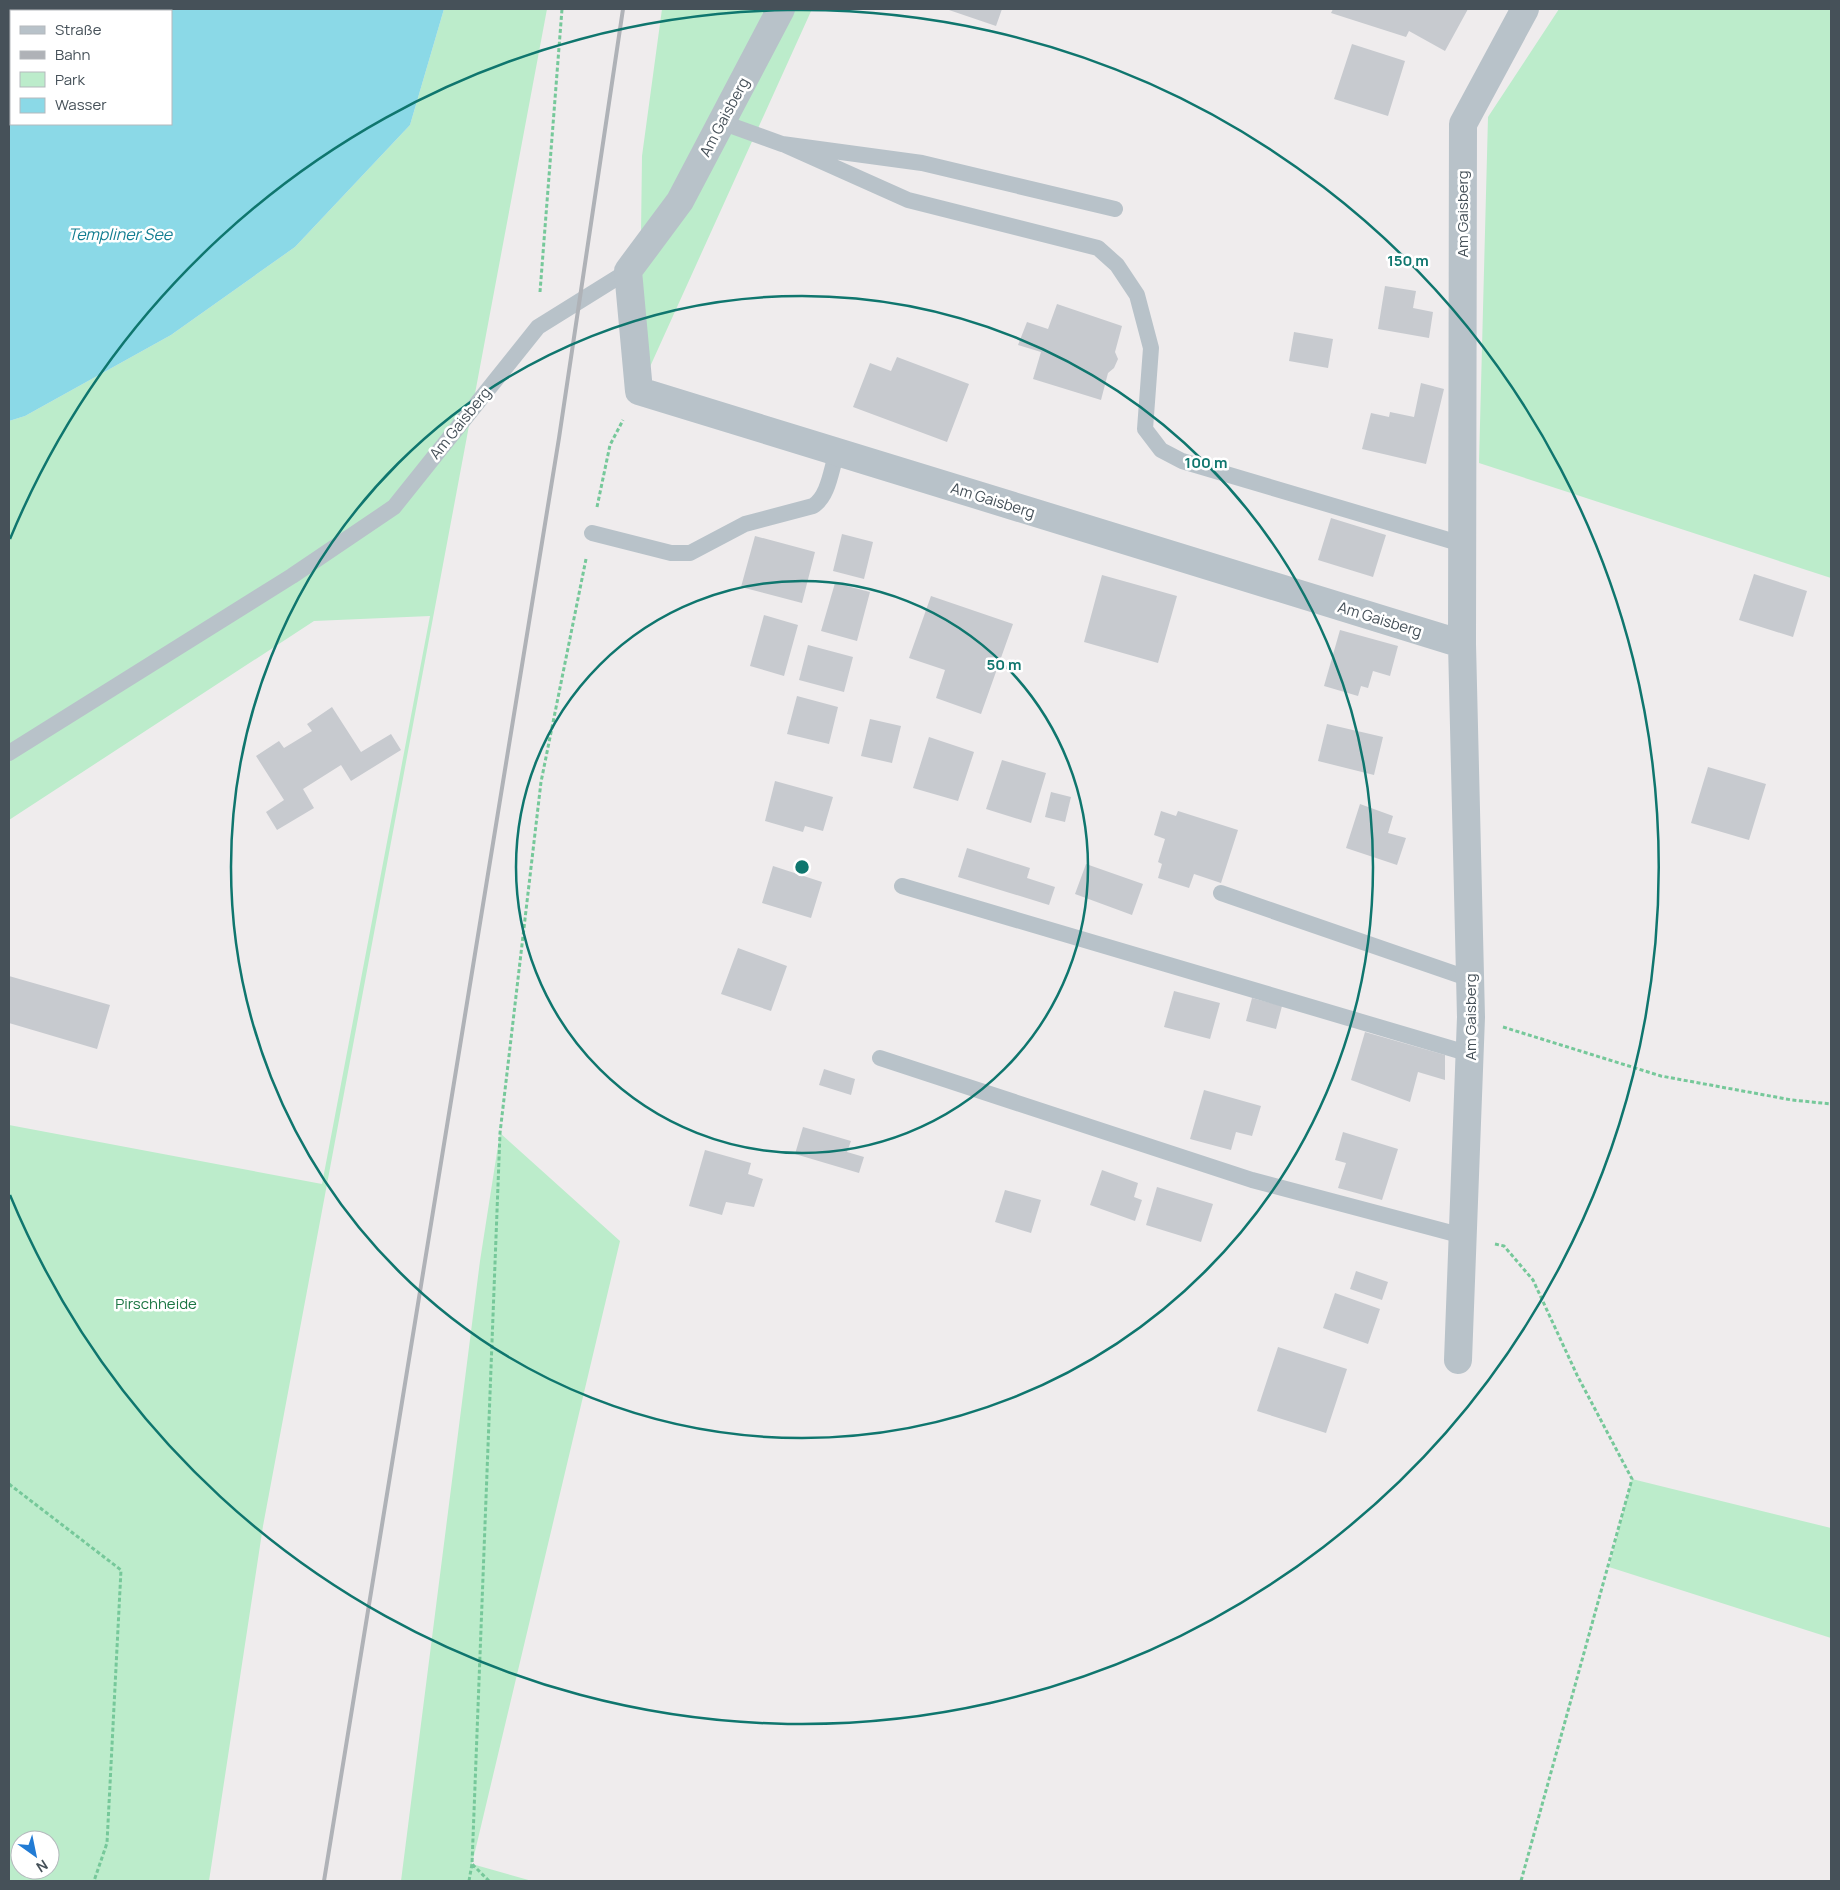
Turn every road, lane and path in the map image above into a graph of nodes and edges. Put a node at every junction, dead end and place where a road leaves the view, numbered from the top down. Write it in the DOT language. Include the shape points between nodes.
graph roads {
  1 [pos="562,9"];
  2 [pos="781,9"];
  3 [pos="1526,9"];
  4 [pos="721,122"];
  5 [pos="785,144"];
  6 [pos="1115,210"];
  7 [pos="628,271"];
  8 [pos="538,327"];
  9 [pos="638,391"];
  10 [pos="837,452"];
  11 [pos="592,533"];
  12 [pos="1462,544"];
  13 [pos="1462,644"];
  14 [pos="9,753"];
  15 [pos="902,886"];
  16 [pos="1221,892"];
  17 [pos="1470,979"];
  18 [pos="1471,1017"];
  19 [pos="1470,1054"];
  20 [pos="880,1058"];
  21 [pos="1831,1104"];
  22 [pos="1463,1236"];
  23 [pos="1458,1360"];
  24 [pos="9,1484"];
  25 [pos="472,1864"];
  26 [pos="94,1881"];
  27 [pos="470,1881"];
  28 [pos="489,1881"];
  29 [pos="1521,1881"];
  1 -- 8 [label="path"];
  2 -- 4 [label="street, Am Gaisberg"];
  3 -- 12 [label="street, Am Gaisberg" via="1463,124"];
  4 -- 5 [label="lane"];
  4 -- 7 [label="street, Am Gaisberg" via="680,201"];
  5 -- 6 [label="lane" via="922,163"];
  5 -- 12 [label="lane" via="908,200 1098,248 1117,265 1137,295 1151,348 1145,429 1161,450 1182,461"];
  7 -- 8 [label="lane, Am Gaisberg"];
  7 -- 9 [label="street"];
  8 -- 14 [label="lane, Am Gaisberg" via="394,507 292,576"];
  9 -- 10 [label="street, Am Gaisberg"];
  9 -- 11 [label="path" via="610,445"];
  10 -- 11 [label="lane" via="820,502 745,524 690,553 671,552"];
  10 -- 13 [label="street, Am Gaisberg"];
  11 -- 25 [label="path" via="541,782 500,1133"];
  12 -- 13 [label="street, Am Gaisberg"];
  13 -- 17 [label="street, Am Gaisberg"];
  15 -- 19 [label="lane"];
  16 -- 17 [label="lane"];
  17 -- 18 [label="street, Am Gaisberg"];
  18 -- 19 [label="street, Am Gaisberg"];
  18 -- 21 [label="path" via="1661,1076"];
  19 -- 22 [label="street, Am Gaisberg"];
  20 -- 22 [label="lane" via="1252,1180"];
  22 -- 23 [label="street, Am Gaisberg"];
  22 -- 29 [label="path" via="1504,1246 1533,1280 1577,1376 1632,1479"];
  24 -- 26 [label="path" via="121,1570 107,1843"];
  25 -- 27 [label="path"];
  25 -- 28 [label="path"];
}
